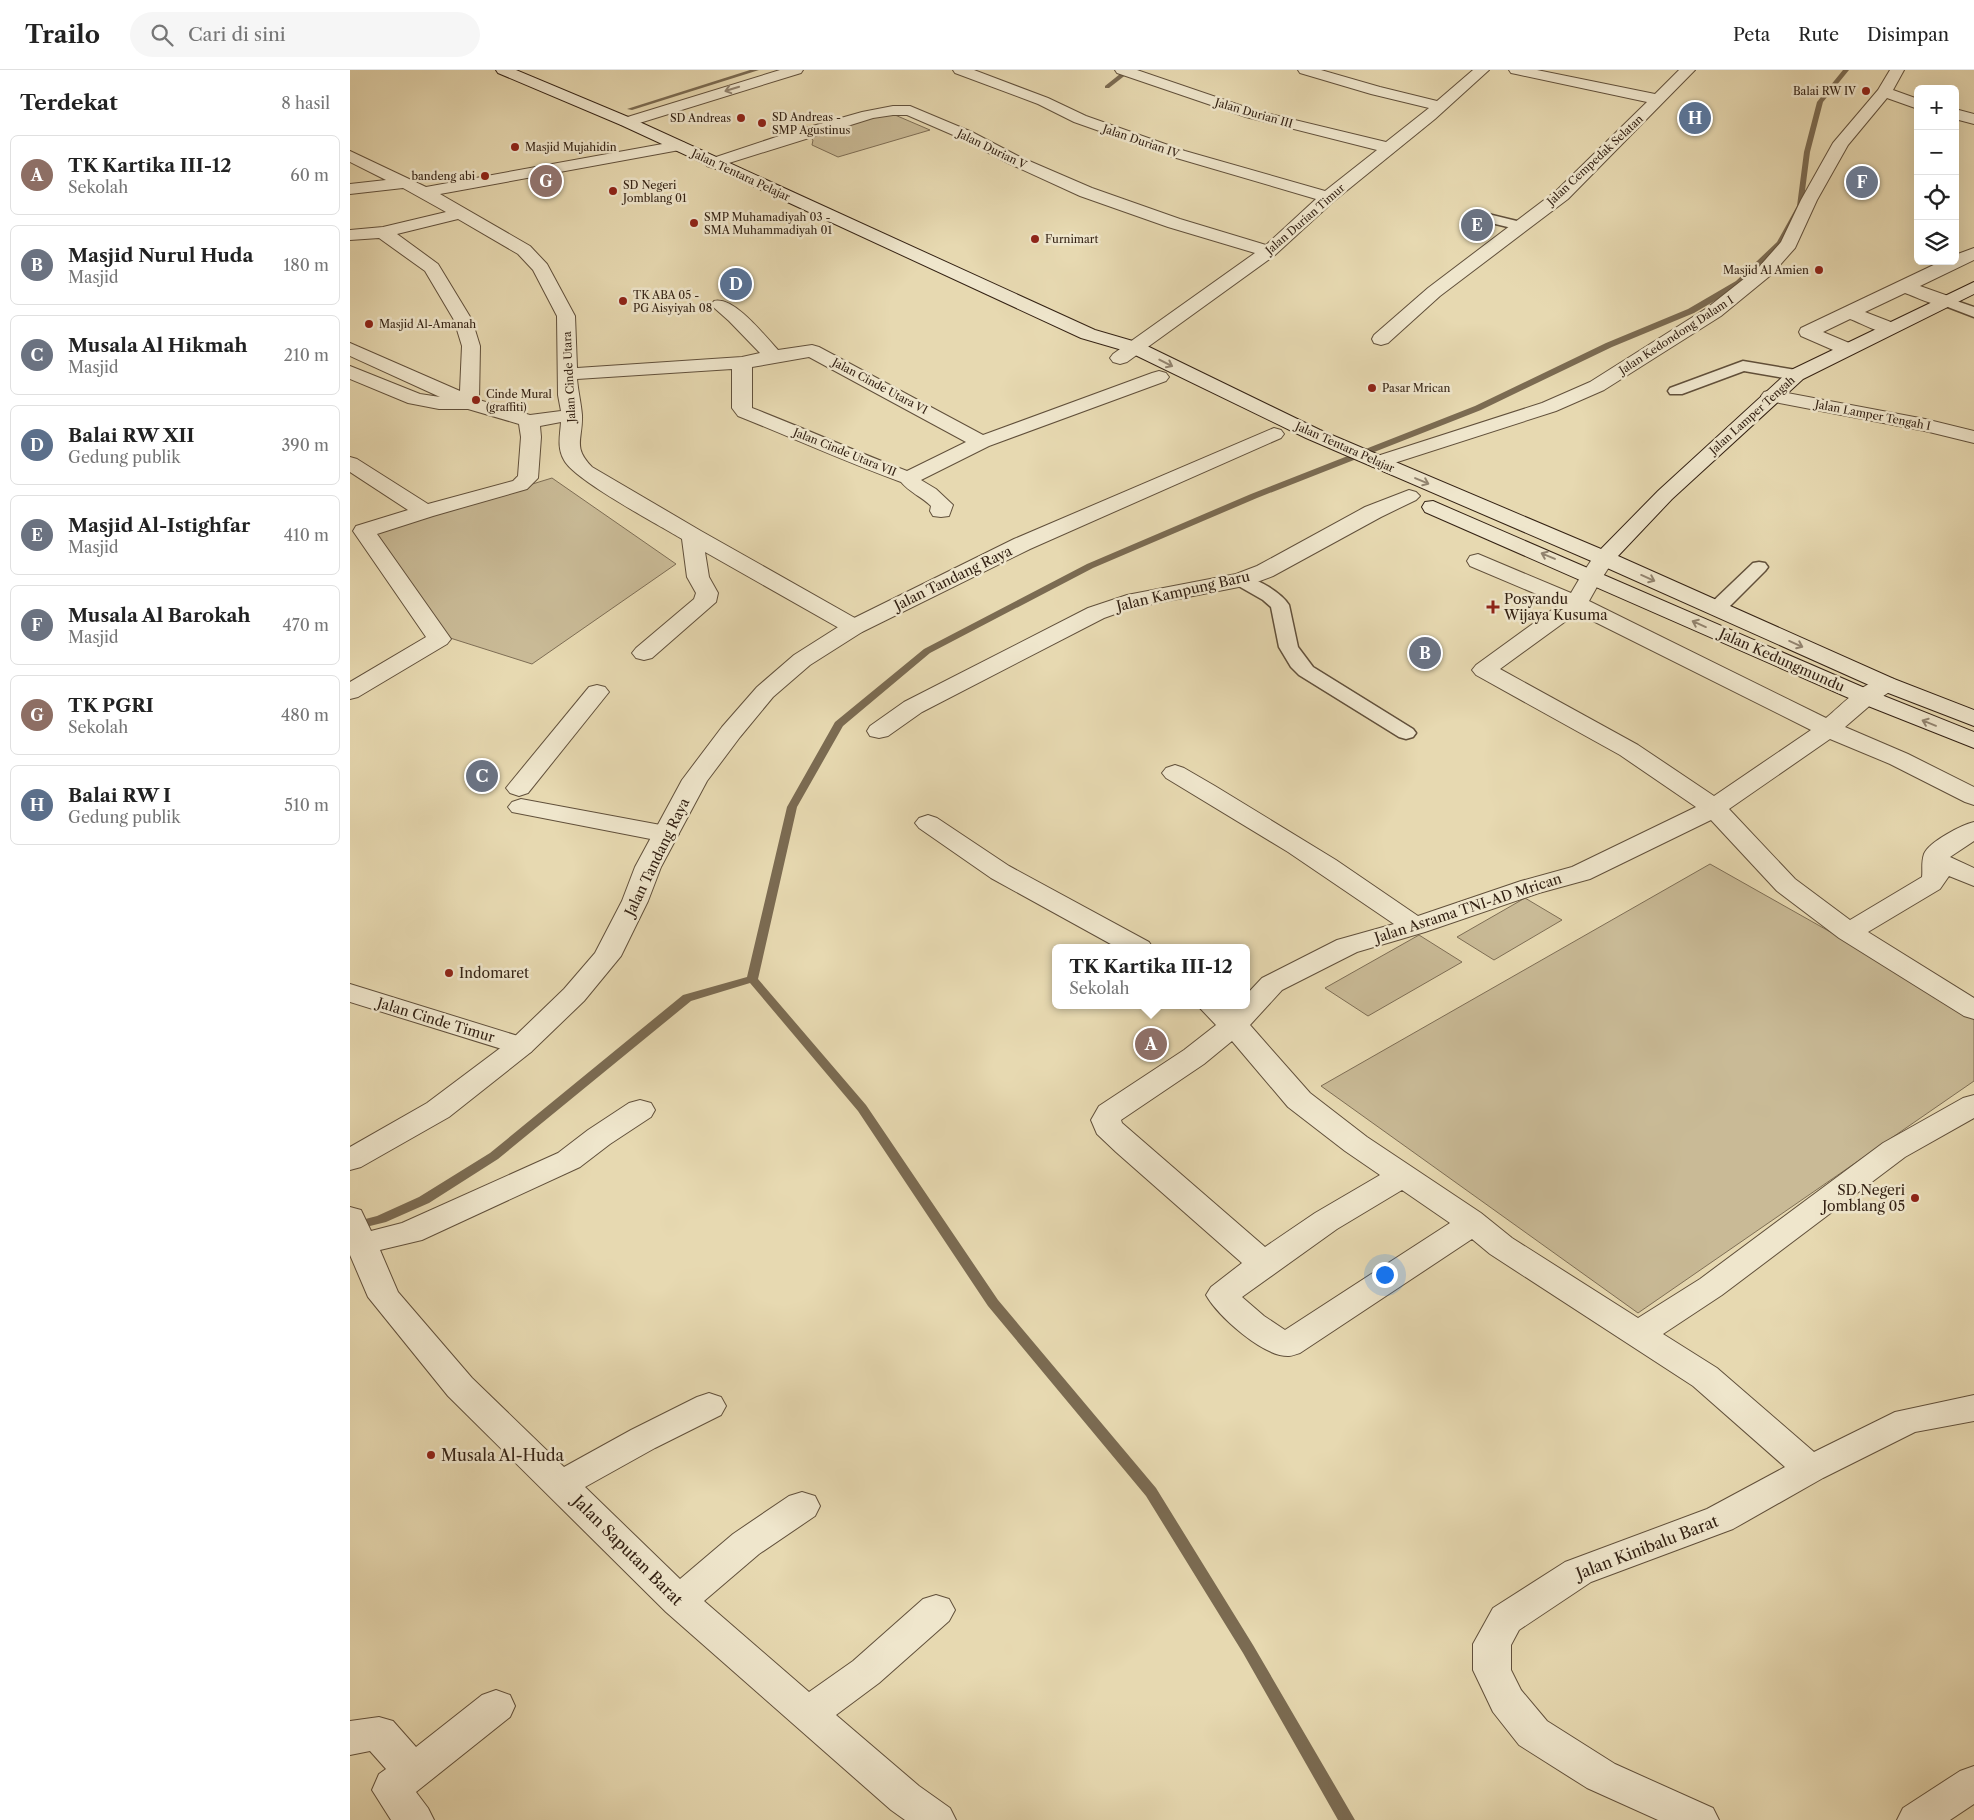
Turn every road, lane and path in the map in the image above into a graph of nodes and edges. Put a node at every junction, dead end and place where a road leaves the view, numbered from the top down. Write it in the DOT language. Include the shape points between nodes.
graph roads {
  1 [pos="503,70"];
  2 [pos="746,70"];
  3 [pos="796,70"];
  4 [pos="960,70"];
  5 [pos="1305,70"];
  6 [pos="1482,70"];
  7 [pos="1516,70"];
  8 [pos="1688,70"];
  9 [pos="1897,70"];
  10 [pos="1127,72"];
  11 [pos="1884,92"];
  12 [pos="1659,100"];
  13 [pos="1914,103"];
  14 [pos="1439,106"];
  15 [pos="608,113"];
  16 [pos="1959,115"];
  17 [pos="1974,119"];
  18 [pos="627,122"];
  19 [pos="679,146"];
  20 [pos="1390,148"];
  21 [pos="350,156"];
  22 [pos="713,163"];
  23 [pos="405,183"];
  24 [pos="350,188"];
  25 [pos="424,192"];
  26 [pos="1328,197"];
  27 [pos="462,213"];
  28 [pos="1488,218"];
  29 [pos="1520,226"];
  30 [pos="384,232"];
  31 [pos="350,235"];
  32 [pos="1269,251"];
  33 [pos="1973,255"];
  34 [pos="1904,286"];
  35 [pos="1974,287"];
  36 [pos="1945,301"];
  37 [pos="720,305"];
  38 [pos="1850,312"];
  39 [pos="1974,312"];
  40 [pos="1889,328"];
  41 [pos="1381,339"];
  42 [pos="350,349"];
  43 [pos="1847,349"];
  44 [pos="1128,353"];
  45 [pos="772,356"];
  46 [pos="742,364"];
  47 [pos="350,372"];
  48 [pos="567,374"];
  49 [pos="1796,375"];
  50 [pos="1159,377"];
  51 [pos="1676,391"];
  52 [pos="1771,396"];
  53 [pos="469,403"];
  54 [pos="572,415"];
  55 [pos="529,421"];
  56 [pos="1274,434"];
  57 [pos="1974,437"];
  58 [pos="1306,440"];
  59 [pos="982,442"];
  60 [pos="350,463"];
  61 [pos="1366,463"];
  62 [pos="908,478"];
  63 [pos="1410,496"];
  64 [pos="425,511"];
  65 [pos="941,511"];
  66 [pos="357,529"];
  67 [pos="693,536"];
  68 [pos="1478,561"];
  69 [pos="1598,567"];
  70 [pos="1759,567"];
  71 [pos="1241,580"];
  72 [pos="1576,603"];
  73 [pos="1716,608"];
  74 [pos="854,627"];
  75 [pos="644,653"];
  76 [pos="1886,684"];
  77 [pos="350,692"];
  78 [pos="597,692"];
  79 [pos="1866,697"];
  80 [pos="1974,720"];
  81 [pos="1828,729"];
  82 [pos="880,731"];
  83 [pos="1406,732"];
  84 [pos="1974,742"];
  85 [pos="1175,773"];
  86 [pos="1974,798"];
  87 [pos="1714,808"];
  88 [pos="928,823"];
  89 [pos="1974,830"];
  90 [pos="666,834"];
  91 [pos="1936,860"];
  92 [pos="1974,878"];
  93 [pos="1415,926"];
  94 [pos="1849,932"];
  95 [pos="1132,944"];
  96 [pos="350,993"];
  97 [pos="1250,1008"];
  98 [pos="1974,1008"];
  99 [pos="1216,1009"];
  100 [pos="1249,1009"];
  101 [pos="1234,1025"];
  102 [pos="521,1046"];
  103 [pos="1974,1105"];
  104 [pos="640,1110"];
  105 [pos="350,1160"];
  106 [pos="1403,1175"];
  107 [pos="1470,1222"];
  108 [pos="356,1231"];
  109 [pos="1263,1264"];
  110 [pos="1638,1334"];
  111 [pos="709,1406"];
  112 [pos="1974,1408"];
  113 [pos="1811,1469"];
  114 [pos="562,1484"];
  115 [pos="802,1506"];
  116 [pos="679,1601"];
  117 [pos="936,1610"];
  118 [pos="496,1706"];
  119 [pos="809,1713"];
  120 [pos="350,1738"];
  121 [pos="416,1770"];
  122 [pos="1974,1783"];
  123 [pos="414,1820"];
  124 [pos="936,1820"];
  125 [pos="1699,1820"];
  126 [pos="1917,1820"];
  1 -- 15 [label="street, Jalan Tentara Pelajar"];
  2 -- 15 [label="street"];
  3 -- 18 [label="street, one-way"];
  4 -- 26 [label="street, Jalan Durian IV" via="1043,101 1080,119 1179,154"];
  5 -- 14 [label="street"];
  6 -- 14 [label="street, Jalan Durian Timur"];
  7 -- 12 [label="street"];
  8 -- 12 [label="street, Jalan Cempedak Selatan"];
  9 -- 11 [label="street, Jalan Kedondong Dalam I"];
  10 -- 20 [label="street, Jalan Durian III" via="1252,114"];
  11 -- 13 [label="street"];
  11 -- 61 [label="street, Jalan Kedondong Dalam I" via="1841,143 1789,244 1760,276 1714,312 1597,386 1549,407"];
  12 -- 29 [label="street, Jalan Cempedak Selatan" via="1562,195"];
  14 -- 20 [label="street, Jalan Durian Timur"];
  15 -- 18 [label="street, Jalan Tentara Pelajar"];
  16 -- 17 [label="street"];
  18 -- 19 [label="street, Jalan Tentara Pelajar"];
  19 -- 22 [label="street, Jalan Tentara Pelajar"];
  19 -- 25 [label="street"];
  20 -- 26 [label="street, Jalan Durian Timur"];
  21 -- 23 [label="street, Jalan Cinde Utara"];
  22 -- 32 [label="street, Jalan Durian V" via="805,132 886,110 902,110 966,135 1086,192 1174,223"];
  22 -- 44 [label="street, Jalan Tentara Pelajar"];
  23 -- 24 [label="street"];
  23 -- 25 [label="street, Jalan Cinde Utara"];
  25 -- 27 [label="street, Jalan Cinde Utara"];
  26 -- 32 [label="street, Jalan Durian Timur"];
  27 -- 30 [label="street"];
  27 -- 48 [label="street, Jalan Cinde Utara" via="524,250 541,268 566,316"];
  28 -- 29 [label="lane"];
  29 -- 41 [label="street, Jalan Cempedak Selatan" via="1434,292"];
  30 -- 31 [label="street"];
  30 -- 53 [label="street" via="432,268 463,320 471,346"];
  32 -- 44 [label="street, Jalan Durian Timur"];
  33 -- 34 [label="street"];
  34 -- 36 [label="street"];
  34 -- 38 [label="street"];
  35 -- 36 [label="street, Jalan Lamper Tengah"];
  36 -- 39 [label="lane"];
  36 -- 40 [label="street, Jalan Lamper Tengah"];
  37 -- 45 [label="street"];
  38 -- 40 [label="street"];
  38 -- 43 [label="street" via="1808,332"];
  40 -- 43 [label="street, Jalan Lamper Tengah"];
  42 -- 53 [label="street"];
  43 -- 49 [label="street, Jalan Lamper Tengah"];
  44 -- 50 [label="street, Jalan Tentara Pelajar"];
  44 -- 58 [label="street, Jalan Tentara Pelajar, one-way"];
  45 -- 46 [label="street, Jalan Cinde Utara VI"];
  45 -- 59 [label="street, Jalan Cinde Utara VI" via="816,352"];
  46 -- 48 [label="street, Jalan Cinde Utara VI"];
  46 -- 62 [label="street, Jalan Cinde Utara VII" via="742,408 745,412"];
  47 -- 53 [label="street" via="415,399"];
  48 -- 54 [label="street, Jalan Cinde Utara"];
  49 -- 51 [label="lane" via="1743,366"];
  49 -- 52 [label="street, Jalan Lamper Tengah"];
  50 -- 56 [label="street, Jalan Tentara Pelajar"];
  50 -- 59 [label="street, Jalan Cinde Utara VII"];
  52 -- 57 [label="street, Jalan Lamper Tengah I"];
  52 -- 69 [label="street, Jalan Lamper Tengah" via="1665,495"];
  53 -- 55 [label="street"];
  54 -- 55 [label="street"];
  54 -- 67 [label="street, Jalan Cinde Utara" via="569,447 574,460 585,471"];
  55 -- 64 [label="street" via="531,437 528,478 525,481"];
  56 -- 58 [label="street, Jalan Tentara Pelajar"];
  56 -- 74 [label="street, Jalan Tandang Raya" via="1022,544"];
  58 -- 61 [label="street, Jalan Tentara Pelajar"];
  59 -- 62 [label="street, Jalan Cinde Utara VII"];
  60 -- 64 [label="street"];
  61 -- 63 [label="street, Jalan Tentara Pelajar"];
  61 -- 69 [label="street, Jalan Tentara Pelajar, one-way"];
  62 -- 65 [label="street" via="942,505"];
  69 -- 63 [label="street, Jalan Tentara Pelajar, one-way"];
  63 -- 71 [label="street, Jalan Kampung Baru" via="1265,571"];
  64 -- 66 [label="street"];
  66 -- 77 [label="street" via="439,639"];
  67 -- 74 [label="street, Jalan Cinde Utara"];
  67 -- 75 [label="street" via="697,569 707,592 705,602"];
  68 -- 72 [label="street"];
  69 -- 72 [label="street, Jalan Lamper Tengah"];
  69 -- 73 [label="street, Jalan Kedungmundu, one-way"];
  79 -- 69 [label="street, Jalan Kedungmundu, one-way"];
  70 -- 73 [label="lane"];
  71 -- 82 [label="street, Jalan Kampung Baru" via="1127,602 1096,614 913,707"];
  71 -- 83 [label="lane" via="1280,605 1288,649 1300,665"];
  72 -- 81 [label="street"];
  72 -- 87 [label="street" via="1484,670 1629,750"];
  73 -- 76 [label="street, Jalan Kedungmundu, one-way"];
  74 -- 90 [label="street, Jalan Tandang Raya" via="802,660 765,692 695,780"];
  76 -- 79 [label="street, Jalan Asrama TNI-AD Mrican"];
  76 -- 80 [label="street, Jalan Kedungmundu"];
  78 -- 90 [label="street" via="520,797"];
  79 -- 81 [label="street, Jalan Asrama TNI-AD Mrican"];
  84 -- 79 [label="street, Jalan Kedungmundu, one-way"];
  81 -- 86 [label="street" via="1899,759"];
  81 -- 87 [label="street, Jalan Asrama TNI-AD Mrican"];
  85 -- 93 [label="street" via="1352,880"];
  87 -- 93 [label="street, Jalan Asrama TNI-AD Mrican" via="1581,873"];
  87 -- 94 [label="street" via="1786,885"];
  88 -- 95 [label="street" via="1000,872"];
  89 -- 91 [label="street" via="1938,852"];
  90 -- 102 [label="street, Jalan Tandang Raya" via="607,956 547,1023"];
  91 -- 92 [label="street"];
  91 -- 94 [label="street" via="1936,876 1931,884 1898,900"];
  93 -- 97 [label="street, Jalan Asrama TNI-AD Mrican" via="1347,946 1272,984"];
  94 -- 98 [label="street"];
  96 -- 102 [label="street, Jalan Cinde Timur"];
  99 -- 101 [label="street"];
  100 -- 101 [label="street, Jalan Asrama TNI-AD Mrican"];
  101 -- 106 [label="street" via="1299,1100"];
  101 -- 109 [label="street, Jalan Asrama TNI-AD Mrican" via="1194,1057 1110,1113 1106,1120 1108,1127 1142,1160 1211,1216"];
  102 -- 105 [label="street, Jalan Tandang Raya" via="438,1110"];
  103 -- 110 [label="street" via="1894,1150 1711,1287"];
  104 -- 108 [label="street, Jalan Saputan Barat" via="569,1160 411,1232"];
  106 -- 107 [label="street"];
  106 -- 109 [label="street"];
  107 -- 109 [label="street" via="1460,1233 1288,1344 1246,1320 1222,1296"];
  107 -- 110 [label="street" via="1500,1246"];
  108 -- 114 [label="street, Jalan Saputan Barat" via="384,1298 460,1387"];
  110 -- 113 [label="street" via="1705,1377"];
  111 -- 114 [label="street"];
  112 -- 113 [label="street, Jalan Kinibalu Barat" via="1907,1421"];
  113 -- 125 [label="street, Jalan Kinibalu Barat" via="1720,1519 1578,1572 1506,1619 1492,1644 1492,1670 1507,1701 1533,1733 1601,1776"];
  114 -- 116 [label="street, Jalan Saputan Barat"];
  115 -- 116 [label="street" via="746,1544"];
  116 -- 119 [label="street, Jalan Saputan Barat"];
  117 -- 119 [label="street" via="866,1672"];
  118 -- 121 [label="street"];
  119 -- 124 [label="street, Jalan Saputan Barat" via="905,1798"];
  120 -- 121 [label="street" via="379,1733 404,1763"];
  121 -- 123 [label="street" via="392,1790"];
  122 -- 126 [label="street"];
}
